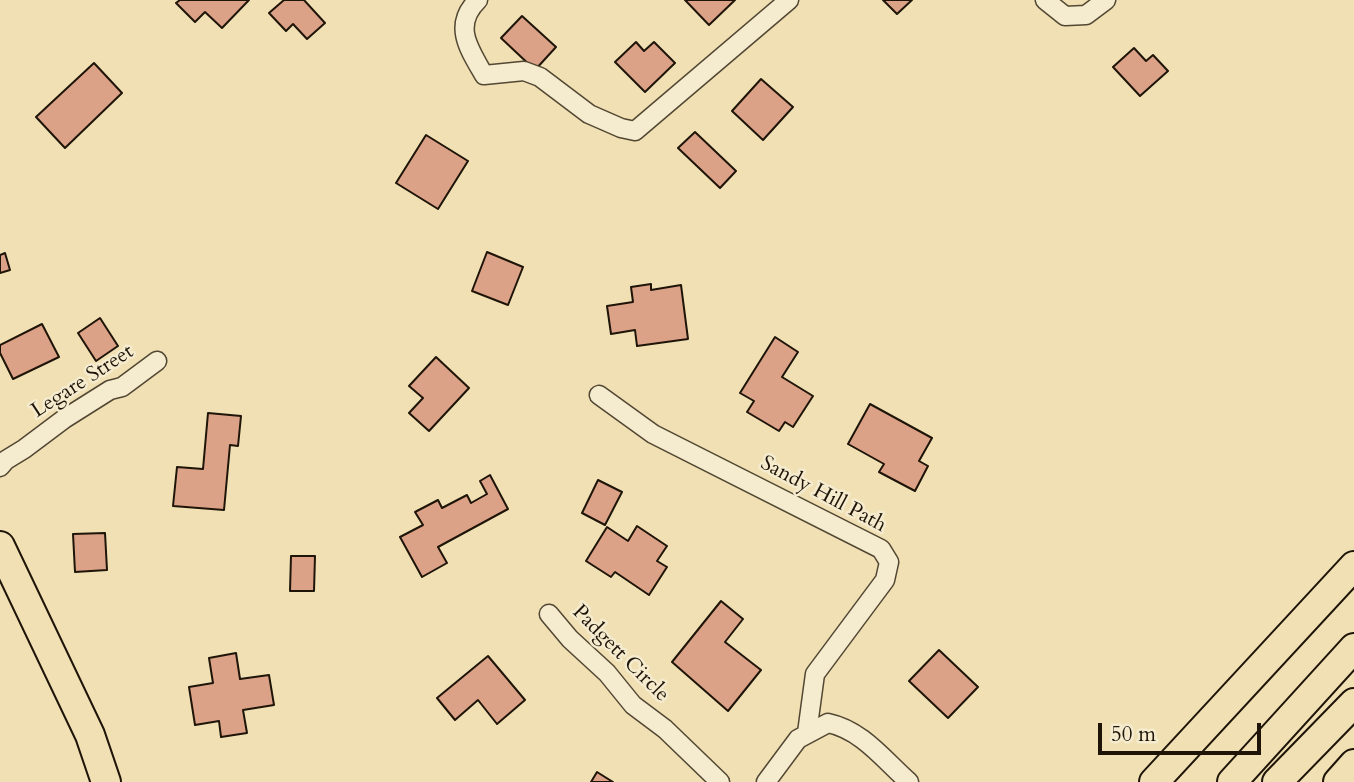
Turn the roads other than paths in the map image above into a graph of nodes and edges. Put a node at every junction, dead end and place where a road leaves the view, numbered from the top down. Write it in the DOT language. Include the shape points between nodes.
graph roads {
  1 [pos="478,0"];
  2 [pos="789,0"];
  3 [pos="1045,0"];
  4 [pos="1106,0"];
  5 [pos="157,361"];
  6 [pos="599,395"];
  7 [pos="0,467"];
  8 [pos="0,546"];
  9 [pos="1354,566"];
  10 [pos="549,614"];
  11 [pos="1354,648"];
  12 [pos="1354,703"];
  13 [pos="807,733"];
  14 [pos="90,735"];
  15 [pos="1354,764"];
  16 [pos="106,782"];
  17 [pos="122,782"];
  18 [pos="720,782"];
  19 [pos="766,782"];
  20 [pos="909,782"];
  21 [pos="1154,782"];
  22 [pos="1232,782"];
  23 [pos="1277,782"];
  24 [pos="1338,782"];
  1 -- 2 [label="street" via="463,26 484,75 524,71 540,77 589,114 635,131"];
  3 -- 4 [label="street" via="1065,16 1086,15"];
  5 -- 7 [label="street, Legare Street" via="122,387 64,419"];
  6 -- 13 [label="street, Sandy Hill Path" via="653,433 881,550 889,562 885,580 815,674"];
  8 -- 14 [label="main road"];
  9 -- 21 [label="main road"];
  10 -- 18 [label="street, Padgett Circle" via="633,705"];
  11 -- 22 [label="main road"];
  12 -- 23 [label="main road"];
  13 -- 19 [label="street"];
  13 -- 20 [label="street" via="828,723 842,726 867,742"];
  14 -- 16 [label="main road"];
  14 -- 17 [label="main road"];
  15 -- 24 [label="main road"];
}
